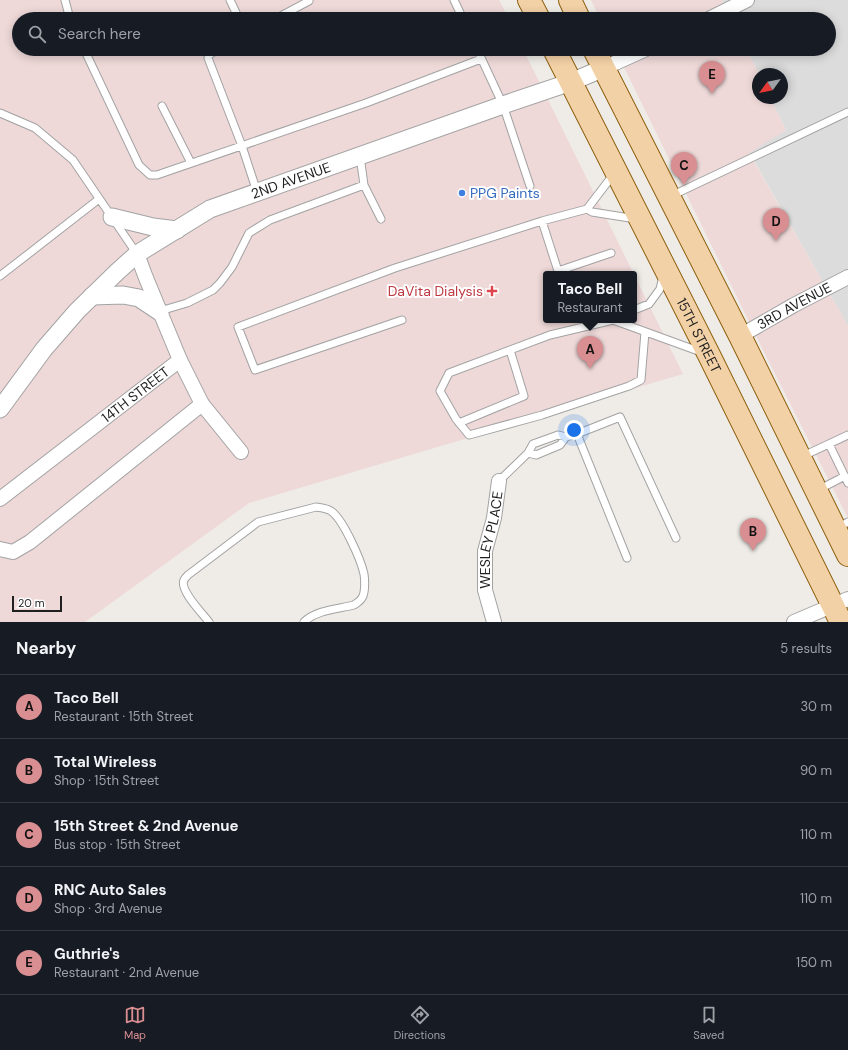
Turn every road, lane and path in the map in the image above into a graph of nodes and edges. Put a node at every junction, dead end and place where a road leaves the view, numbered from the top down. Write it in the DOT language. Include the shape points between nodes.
graph roads {
  1 [pos="65,0"];
  2 [pos="230,0"];
  3 [pos="454,0"];
  4 [pos="529,0"];
  5 [pos="570,0"];
  6 [pos="747,0"];
  7 [pos="309,1"];
  8 [pos="68,12"];
  9 [pos="236,12"];
  10 [pos="288,12"];
  11 [pos="459,12"];
  12 [pos="535,12"];
  13 [pos="576,12"];
  14 [pos="723,12"];
  15 [pos="87,56"];
  16 [pos="209,56"];
  17 [pos="480,56"];
  18 [pos="558,56"];
  19 [pos="609,56"];
  20 [pos="599,58"];
  21 [pos="481,59"];
  22 [pos="571,82"];
  23 [pos="503,104"];
  24 [pos="162,106"];
  25 [pos="848,112"];
  26 [pos="0,113"];
  27 [pos="242,146"];
  28 [pos="360,155"];
  29 [pos="191,163"];
  30 [pos="616,172"];
  31 [pos="364,185"];
  32 [pos="530,186"];
  33 [pos="257,192"];
  34 [pos="669,197"];
  35 [pos="99,199"];
  36 [pos="587,210"];
  37 [pos="112,217"];
  38 [pos="381,219"];
  39 [pos="640,220"];
  40 [pos="542,221"];
  41 [pos="177,230"];
  42 [pos="611,253"];
  43 [pos="137,254"];
  44 [pos="665,268"];
  45 [pos="0,276"];
  46 [pos="848,277"];
  47 [pos="92,296"];
  48 [pos="637,309"];
  49 [pos="160,312"];
  50 [pos="402,320"];
  51 [pos="600,323"];
  52 [pos="621,323"];
  53 [pos="646,332"];
  54 [pos="740,336"];
  55 [pos="510,350"];
  56 [pos="709,354"];
  57 [pos="180,360"];
  58 [pos="202,404"];
  59 [pos="0,409"];
  60 [pos="459,423"];
  61 [pos="577,434"];
  62 [pos="848,435"];
  63 [pos="566,437"];
  64 [pos="829,444"];
  65 [pos="240,452"];
  66 [pos="528,452"];
  67 [pos="800,458"];
  68 [pos="846,479"];
  69 [pos="500,481"];
  70 [pos="816,491"];
  71 [pos="0,499"];
  72 [pos="842,526"];
  73 [pos="676,538"];
  74 [pos="0,549"];
  75 [pos="848,555"];
  76 [pos="627,558"];
  77 [pos="841,609"];
  78 [pos="209,622"];
  79 [pos="304,622"];
  80 [pos="494,622"];
  81 [pos="794,622"];
  1 -- 8 [label="lane"];
  2 -- 9 [label="lane"];
  3 -- 11 [label="lane"];
  4 -- 12 [label="main road"];
  5 -- 13 [label="main road"];
  6 -- 14 [label="street"];
  7 -- 10 [label="lane"];
  15 -- 29 [label="lane" via="139,165 150,175 157,175"];
  16 -- 27 [label="lane"];
  17 -- 21 [label="lane"];
  18 -- 22 [label="main road, 15TH STREET"];
  19 -- 20 [label="street, 2ND AVENUE"];
  20 -- 22 [label="street, 2ND AVENUE"];
  20 -- 34 [label="main road"];
  21 -- 23 [label="lane"];
  21 -- 27 [label="lane" via="366,103"];
  22 -- 23 [label="street, 2ND AVENUE"];
  22 -- 30 [label="main road, 15TH STREET"];
  23 -- 28 [label="street, 2ND AVENUE"];
  23 -- 32 [label="lane"];
  24 -- 29 [label="lane"];
  25 -- 34 [label="lane"];
  26 -- 35 [label="lane" via="35,128 73,160"];
  27 -- 29 [label="lane"];
  27 -- 33 [label="lane"];
  28 -- 31 [label="lane"];
  28 -- 33 [label="street, 2ND AVENUE"];
  30 -- 36 [label="lane"];
  30 -- 39 [label="main road, 15TH STREET"];
  31 -- 38 [label="lane"];
  31 -- 49 [label="lane" via="270,220 249,233 232,267 213,290"];
  33 -- 41 [label="street, 2ND AVENUE" via="210,210"];
  34 -- 54 [label="main road"];
  35 -- 37 [label="lane"];
  35 -- 45 [label="lane"];
  36 -- 39 [label="lane"];
  36 -- 40 [label="lane"];
  37 -- 41 [label="street"];
  37 -- 43 [label="lane"];
  39 -- 44 [label="main road, 15TH STREET"];
  40 -- 42 [label="lane" via="558,271"];
  40 -- 50 [label="lane" via="395,268 238,327 255,370"];
  41 -- 43 [label="street, 2ND AVENUE"];
  43 -- 47 [label="street, 2ND AVENUE"];
  43 -- 49 [label="street, 14TH STREET"];
  44 -- 48 [label="lane" via="660,289 649,304"];
  44 -- 56 [label="main road, 15TH STREET"];
  46 -- 54 [label="street, 3RD AVENUE"];
  47 -- 49 [label="street" via="123,295 139,298"];
  47 -- 59 [label="street, 2ND AVENUE" via="44,349"];
  49 -- 57 [label="street, 14TH STREET"];
  51 -- 55 [label="lane" via="550,335"];
  52 -- 53 [label="lane"];
  53 -- 56 [label="lane"];
  53 -- 60 [label="lane" via="641,380 635,383 542,415 479,433 469,435"];
  54 -- 67 [label="main road"];
  55 -- 60 [label="lane" via="524,396"];
  55 -- 60 [label="lane" via="449,373 440,391"];
  56 -- 77 [label="main road, 15TH STREET"];
  57 -- 58 [label="street"];
  57 -- 71 [label="street, 14TH STREET"];
  58 -- 65 [label="street"];
  58 -- 74 [label="street" via="30,542 13,552"];
  61 -- 63 [label="lane"];
  61 -- 73 [label="lane" via="620,417"];
  61 -- 76 [label="lane"];
  62 -- 64 [label="lane"];
  63 -- 66 [label="lane" via="558,435 533,444"];
  63 -- 66 [label="lane" via="560,445 536,456"];
  64 -- 67 [label="lane"];
  64 -- 68 [label="lane"];
  66 -- 69 [label="lane"];
  67 -- 70 [label="main road"];
  68 -- 70 [label="lane"];
  69 -- 80 [label="street, WESLEY PLACE" via="485,551 485,590"];
  70 -- 72 [label="main road"];
  72 -- 75 [label="main road"];
  77 -- 81 [label="street"];
  78 -- 79 [label="lane" via="184,586 184,580 188,575 258,522 316,507 325,508 342,523 351,541 364,574 364,594 354,605 316,614"];
}
